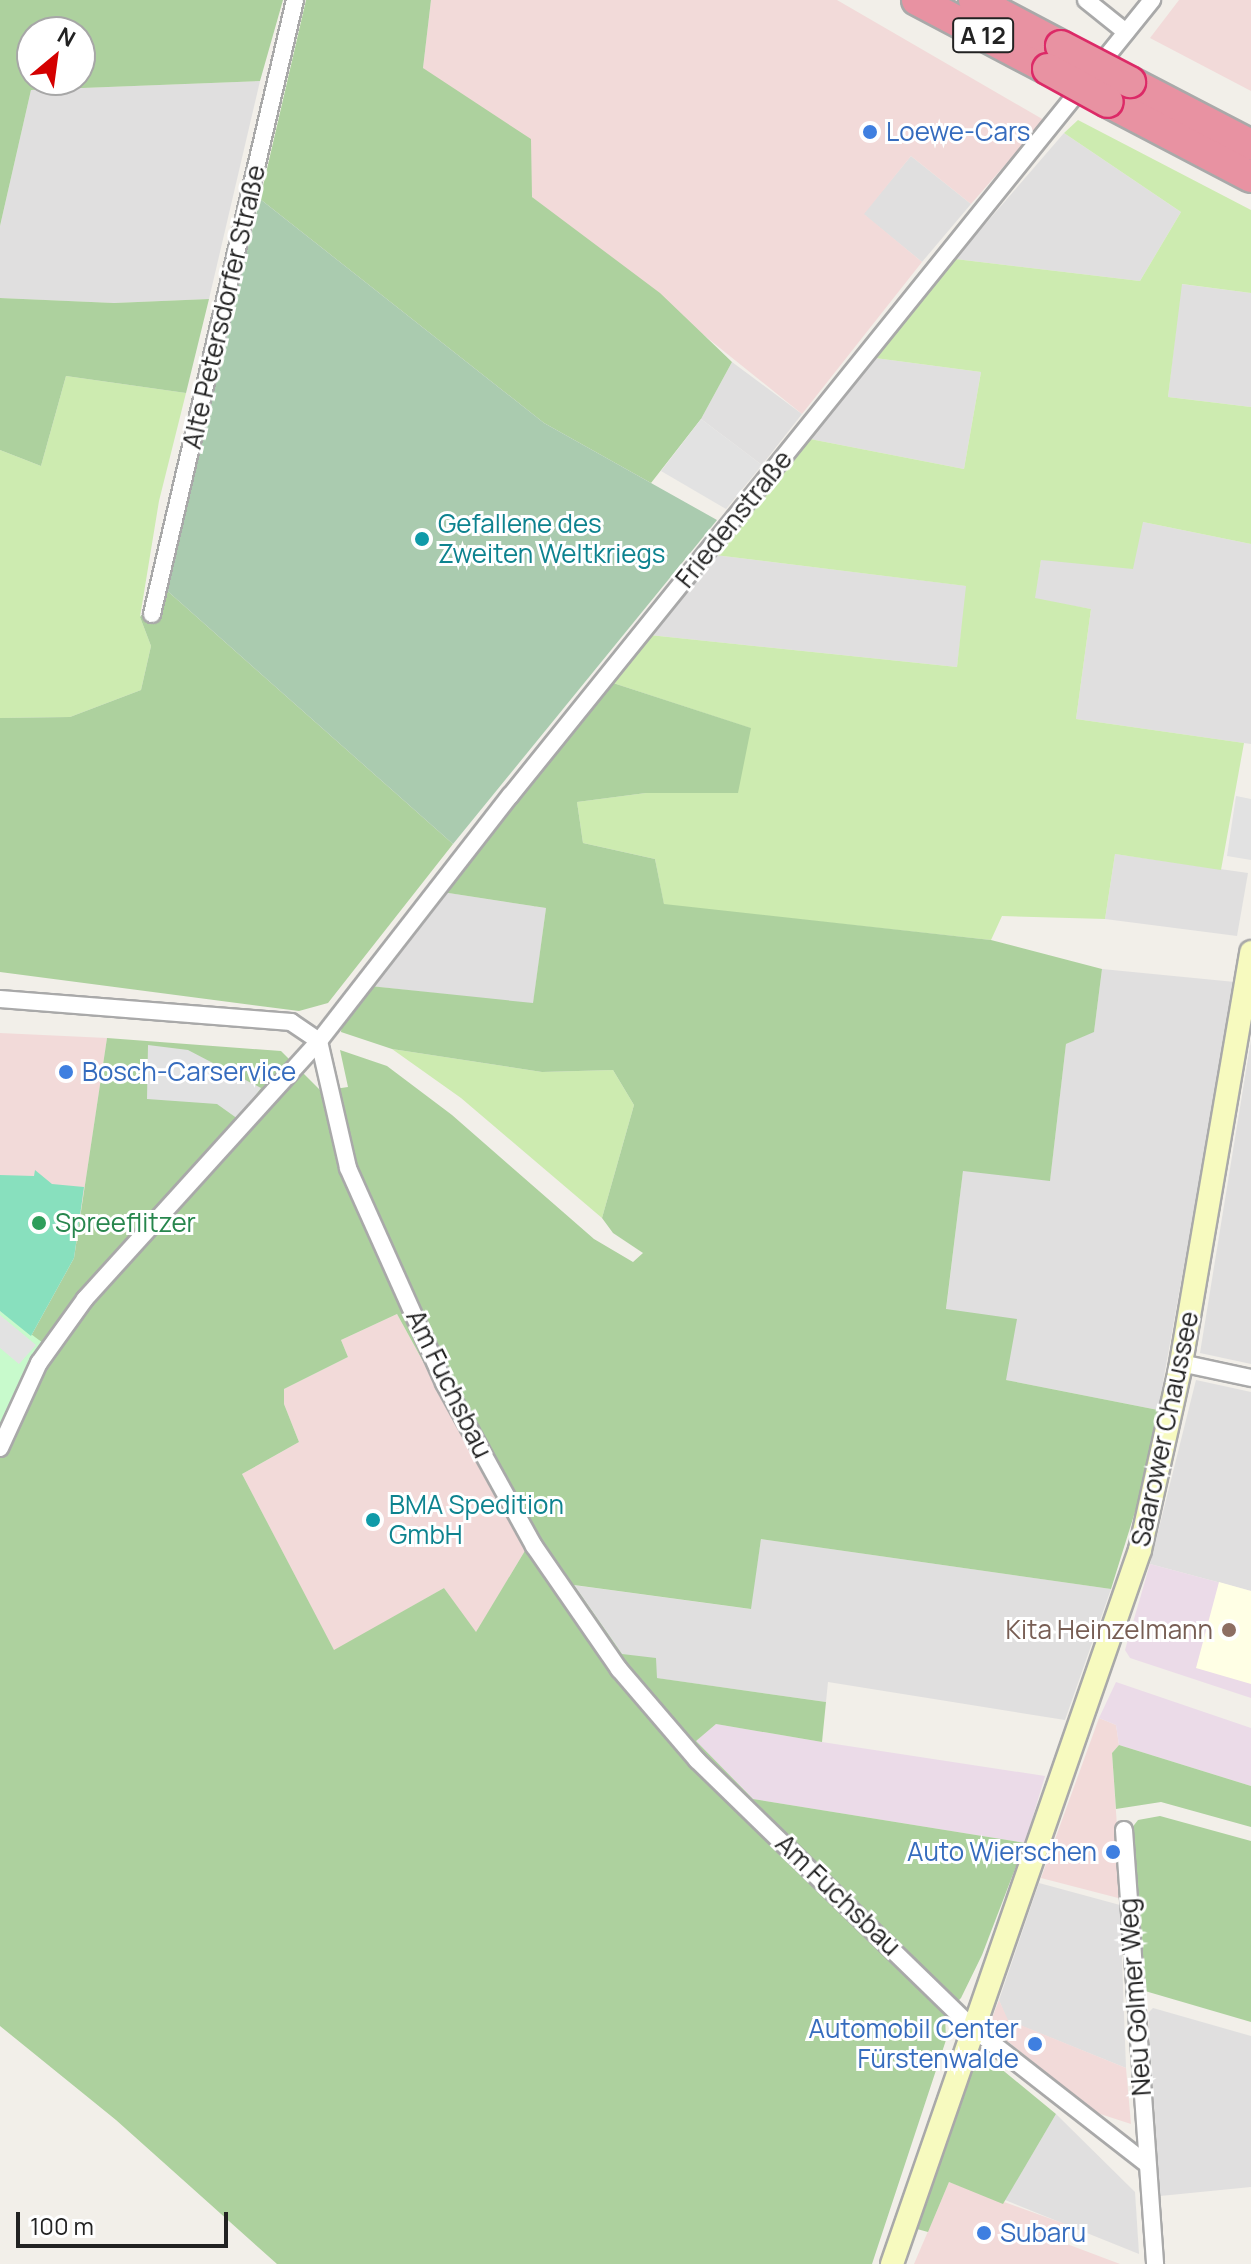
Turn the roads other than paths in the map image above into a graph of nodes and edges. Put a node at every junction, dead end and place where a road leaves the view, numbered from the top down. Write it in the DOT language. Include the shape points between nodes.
graph roads {
  1 [pos="295,0"];
  2 [pos="917,0"];
  3 [pos="974,0"];
  4 [pos="1086,0"];
  5 [pos="1152,0"];
  6 [pos="1126,32"];
  7 [pos="1054,57"];
  8 [pos="1119,92"];
  9 [pos="1251,145"];
  10 [pos="1251,177"];
  11 [pos="152,614"];
  12 [pos="1251,952"];
  13 [pos="0,999"];
  14 [pos="319,1041"];
  15 [pos="1181,1363"];
  16 [pos="1251,1378"];
  17 [pos="0,1448"];
  18 [pos="1124,1830"];
  19 [pos="974,2029"];
  20 [pos="1147,2164"];
  21 [pos="892,2264"];
  22 [pos="1155,2264"];
  1 -- 11 [label="street, Alte Petersdorfer Straße"];
  2 -- 7 [label="highway, A 12"];
  3 -- 7 [label="highway, A 12"];
  4 -- 6 [label="street"];
  5 -- 6 [label="street, Friedenstraße"];
  6 -- 14 [label="street, Friedenstraße"];
  7 -- 8 [label="highway, A 12, bridge"];
  8 -- 9 [label="highway, A 12"];
  8 -- 10 [label="highway, A 12"];
  12 -- 15 [label="main road, Saarower Chaussee"];
  13 -- 14 [label="street" via="291,1022"];
  14 -- 17 [label="street, Friedenstraße" via="85,1299 39,1363"];
  14 -- 19 [label="street, Am Fuchsbau" via="348,1168 444,1383 549,1569 619,1669 697,1760"];
  15 -- 16 [label="street"];
  15 -- 19 [label="main road, Saarower Chaussee" via="1140,1550"];
  18 -- 20 [label="street, Neu Golmer Weg"];
  19 -- 20 [label="street"];
  19 -- 21 [label="main road, Saarower Chaussee"];
  20 -- 22 [label="street, Neu Golmer Weg"];
}
